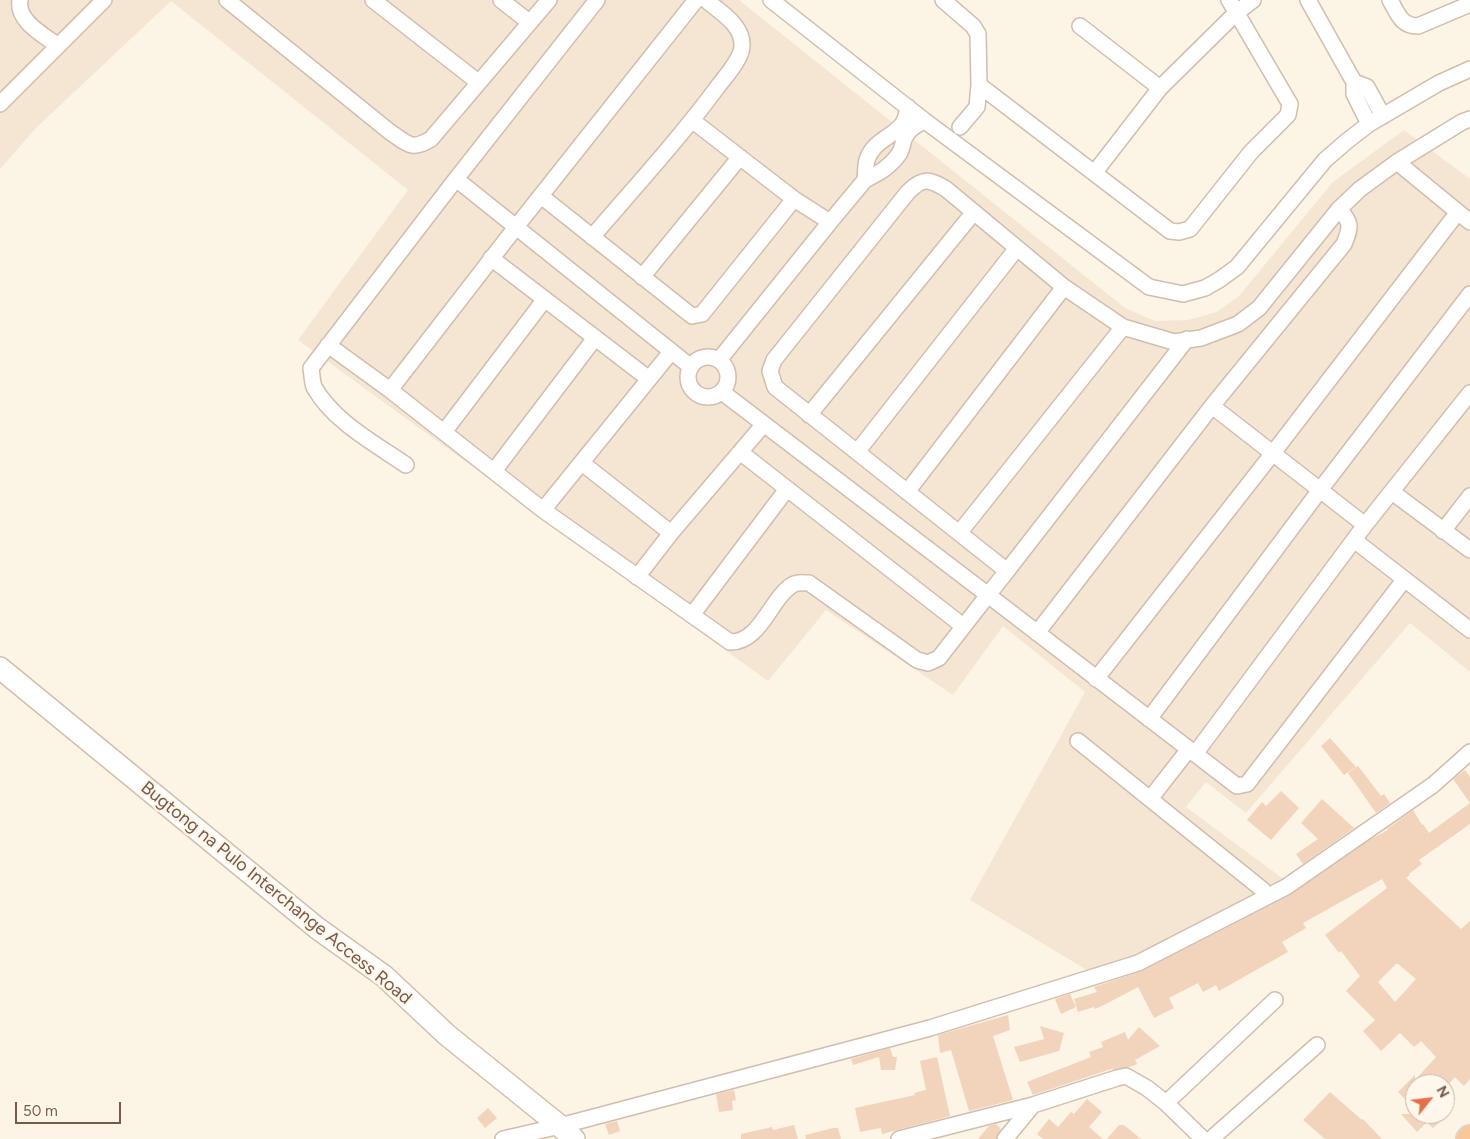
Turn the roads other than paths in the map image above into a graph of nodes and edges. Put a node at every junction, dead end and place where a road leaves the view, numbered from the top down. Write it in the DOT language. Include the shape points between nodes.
graph roads {
  1 [pos="20,0"];
  2 [pos="104,0"];
  3 [pos="227,0"];
  4 [pos="373,0"];
  5 [pos="501,0"];
  6 [pos="549,0"];
  7 [pos="598,0"];
  8 [pos="696,0"];
  9 [pos="706,0"];
  10 [pos="771,0"];
  11 [pos="943,0"];
  12 [pos="1253,0"];
  13 [pos="1308,0"];
  14 [pos="1390,0"];
  15 [pos="1470,4"];
  16 [pos="1233,6"];
  17 [pos="529,22"];
  18 [pos="1080,26"];
  19 [pos="58,46"];
  20 [pos="1470,69"];
  21 [pos="478,82"];
  22 [pos="1354,82"];
  23 [pos="979,85"];
  24 [pos="1160,88"];
  25 [pos="1,102"];
  26 [pos="908,108"];
  27 [pos="1383,116"];
  28 [pos="693,120"];
  29 [pos="925,121"];
  30 [pos="1467,123"];
  31 [pos="1369,124"];
  32 [pos="960,126"];
  33 [pos="740,157"];
  34 [pos="1397,162"];
  35 [pos="1094,172"];
  36 [pos="456,179"];
  37 [pos="865,180"];
  38 [pos="541,196"];
  39 [pos="794,198"];
  40 [pos="1339,209"];
  41 [pos="974,212"];
  42 [pos="1464,217"];
  43 [pos="830,222"];
  44 [pos="516,227"];
  45 [pos="592,237"];
  46 [pos="1017,248"];
  47 [pos="491,258"];
  48 [pos="642,277"];
  49 [pos="1064,287"];
  50 [pos="1470,294"];
  51 [pos="545,300"];
  52 [pos="1258,308"];
  53 [pos="1279,324"];
  54 [pos="1123,327"];
  55 [pos="595,338"];
  56 [pos="1188,339"];
  57 [pos="328,345"];
  58 [pos="671,352"];
  59 [pos="719,360"];
  60 [pos="691,367"];
  61 [pos="649,379"];
  62 [pos="390,390"];
  63 [pos="722,392"];
  64 [pos="1470,393"];
  65 [pos="1212,406"];
  66 [pos="809,415"];
  67 [pos="764,424"];
  68 [pos="444,432"];
  69 [pos="740,452"];
  70 [pos="857,452"];
  71 [pos="1273,453"];
  72 [pos="582,463"];
  73 [pos="406,465"];
  74 [pos="494,472"];
  75 [pos="787,489"];
  76 [pos="1320,490"];
  77 [pos="907,492"];
  78 [pos="1392,492"];
  79 [pos="1470,496"];
  80 [pos="543,510"];
  81 [pos="1365,525"];
  82 [pos="1443,531"];
  83 [pos="960,532"];
  84 [pos="671,533"];
  85 [pos="1354,540"];
  86 [pos="1470,550"];
  87 [pos="1007,571"];
  88 [pos="637,577"];
  89 [pos="1404,580"];
  90 [pos="988,595"];
  91 [pos="692,615"];
  92 [pos="964,626"];
  93 [pos="1470,630"];
  94 [pos="1037,633"];
  95 [pos="0,668"];
  96 [pos="1096,678"];
  97 [pos="1149,719"];
  98 [pos="1078,741"];
  99 [pos="1192,752"];
  100 [pos="1470,752"];
  101 [pos="1150,799"];
  102 [pos="1263,890"];
  103 [pos="1275,1000"];
  104 [pos="1316,1045"];
  105 [pos="1166,1103"];
  106 [pos="1033,1105"];
  107 [pos="567,1132"];
  108 [pos="503,1139"];
  109 [pos="899,1139"];
  110 [pos="1005,1139"];
  111 [pos="1203,1139"];
  112 [pos="1211,1139"];
  1 -- 19 [label="street" via="18,6 23,18"];
  2 -- 19 [label="street"];
  3 -- 21 [label="street" via="410,145 420,146 431,139"];
  4 -- 21 [label="street"];
  5 -- 17 [label="street"];
  6 -- 17 [label="street"];
  7 -- 36 [label="street"];
  8 -- 38 [label="street"];
  9 -- 28 [label="street" via="734,24 742,47 735,64"];
  10 -- 26 [label="street"];
  11 -- 23 [label="street" via="978,34"];
  12 -- 16 [label="street"];
  13 -- 22 [label="street"];
  14 -- 15 [label="street" via="1403,22 1411,26"];
  16 -- 24 [label="street"];
  16 -- 35 [label="street" via="1290,104 1288,115 1251,152 1190,230 1170,230"];
  17 -- 21 [label="street"];
  18 -- 24 [label="street"];
  19 -- 25 [label="street"];
  20 -- 27 [label="street"];
  22 -- 27 [label="street" via="1367,87"];
  22 -- 31 [label="street" via="1354,94"];
  23 -- 32 [label="street" via="977,107"];
  23 -- 35 [label="street"];
  24 -- 35 [label="street"];
  26 -- 29 [label="street"];
  26 -- 37 [label="street" via="905,122 873,149 867,160"];
  27 -- 31 [label="street"];
  28 -- 33 [label="street"];
  28 -- 45 [label="street"];
  29 -- 31 [label="street" via="1149,287 1183,294 1205,288 1237,267 1325,160"];
  29 -- 37 [label="street" via="912,128 900,152 882,172"];
  30 -- 34 [label="street"];
  33 -- 39 [label="street"];
  33 -- 48 [label="street"];
  34 -- 40 [label="street"];
  34 -- 42 [label="street"];
  36 -- 44 [label="street"];
  36 -- 57 [label="street"];
  37 -- 43 [label="street"];
  38 -- 44 [label="street"];
  38 -- 45 [label="street"];
  39 -- 43 [label="street"];
  39 -- 48 [label="street" via="702,314 692,316"];
  40 -- 52 [label="street"];
  40 -- 53 [label="street" via="1348,219 1350,230 1344,244"];
  41 -- 46 [label="street"];
  41 -- 66 [label="street"];
  41 -- 66 [label="street" via="932,181 916,184 908,192 774,360 770,371 775,387"];
  42 -- 71 [label="street"];
  43 -- 59 [label="street"];
  44 -- 47 [label="street"];
  44 -- 58 [label="street"];
  45 -- 48 [label="street"];
  46 -- 49 [label="street"];
  46 -- 70 [label="street"];
  47 -- 51 [label="street"];
  47 -- 62 [label="street"];
  49 -- 54 [label="street"];
  49 -- 77 [label="street"];
  50 -- 76 [label="street"];
  51 -- 55 [label="street"];
  51 -- 68 [label="street"];
  52 -- 53 [label="street"];
  52 -- 56 [label="street" via="1238,324 1201,338"];
  53 -- 65 [label="street"];
  54 -- 56 [label="street" via="1174,342"];
  54 -- 83 [label="street"];
  55 -- 61 [label="street"];
  55 -- 74 [label="street"];
  56 -- 87 [label="street"];
  57 -- 62 [label="street"];
  57 -- 73 [label="street" via="311,368 313,385 326,404 344,421"];
  58 -- 60 [label="street"];
  58 -- 61 [label="street"];
  59 -- 60 [label="street" via="706,357"];
  59 -- 63 [label="street" via="728,375"];
  60 -- 63 [label="street" via="688,379 694,390 704,396"];
  61 -- 72 [label="street"];
  62 -- 68 [label="street"];
  63 -- 67 [label="street"];
  64 -- 78 [label="street"];
  65 -- 71 [label="street"];
  65 -- 94 [label="street"];
  66 -- 70 [label="street"];
  67 -- 69 [label="street"];
  67 -- 90 [label="street"];
  68 -- 74 [label="street"];
  69 -- 75 [label="street"];
  69 -- 84 [label="street"];
  70 -- 77 [label="street"];
  71 -- 76 [label="street"];
  71 -- 96 [label="street"];
  72 -- 80 [label="street"];
  72 -- 84 [label="street"];
  74 -- 80 [label="street"];
  75 -- 91 [label="street"];
  75 -- 92 [label="street"];
  76 -- 81 [label="street"];
  76 -- 97 [label="street"];
  77 -- 83 [label="street"];
  78 -- 81 [label="street"];
  78 -- 82 [label="street"];
  79 -- 82 [label="street"];
  80 -- 88 [label="street"];
  81 -- 85 [label="street"];
  82 -- 86 [label="street"];
  83 -- 87 [label="street"];
  84 -- 88 [label="street"];
  85 -- 89 [label="street"];
  85 -- 99 [label="street"];
  87 -- 90 [label="street"];
  88 -- 91 [label="street"];
  89 -- 93 [label="street"];
  89 -- 99 [label="street" via="1247,784 1237,786"];
  90 -- 92 [label="street"];
  90 -- 94 [label="street"];
  91 -- 92 [label="street" via="730,642 738,642 748,637 787,589 796,583 810,583 917,660 928,663 939,658"];
  94 -- 96 [label="street"];
  95 -- 107 [label="main road, Bugtong na Pulo Interchange Access Road" via="317,928 384,976 447,1035"];
  96 -- 97 [label="street"];
  97 -- 99 [label="street"];
  98 -- 101 [label="street"];
  99 -- 101 [label="street"];
  100 -- 107 [label="street" via="1433,785 1286,888 1138,963 930,1028"];
  101 -- 102 [label="street"];
  103 -- 105 [label="street"];
  104 -- 112 [label="street"];
  105 -- 106 [label="street" via="1126,1076"];
  105 -- 111 [label="street"];
  106 -- 109 [label="street"];
  106 -- 110 [label="street"];
  107 -- 108 [label="street"];
}
